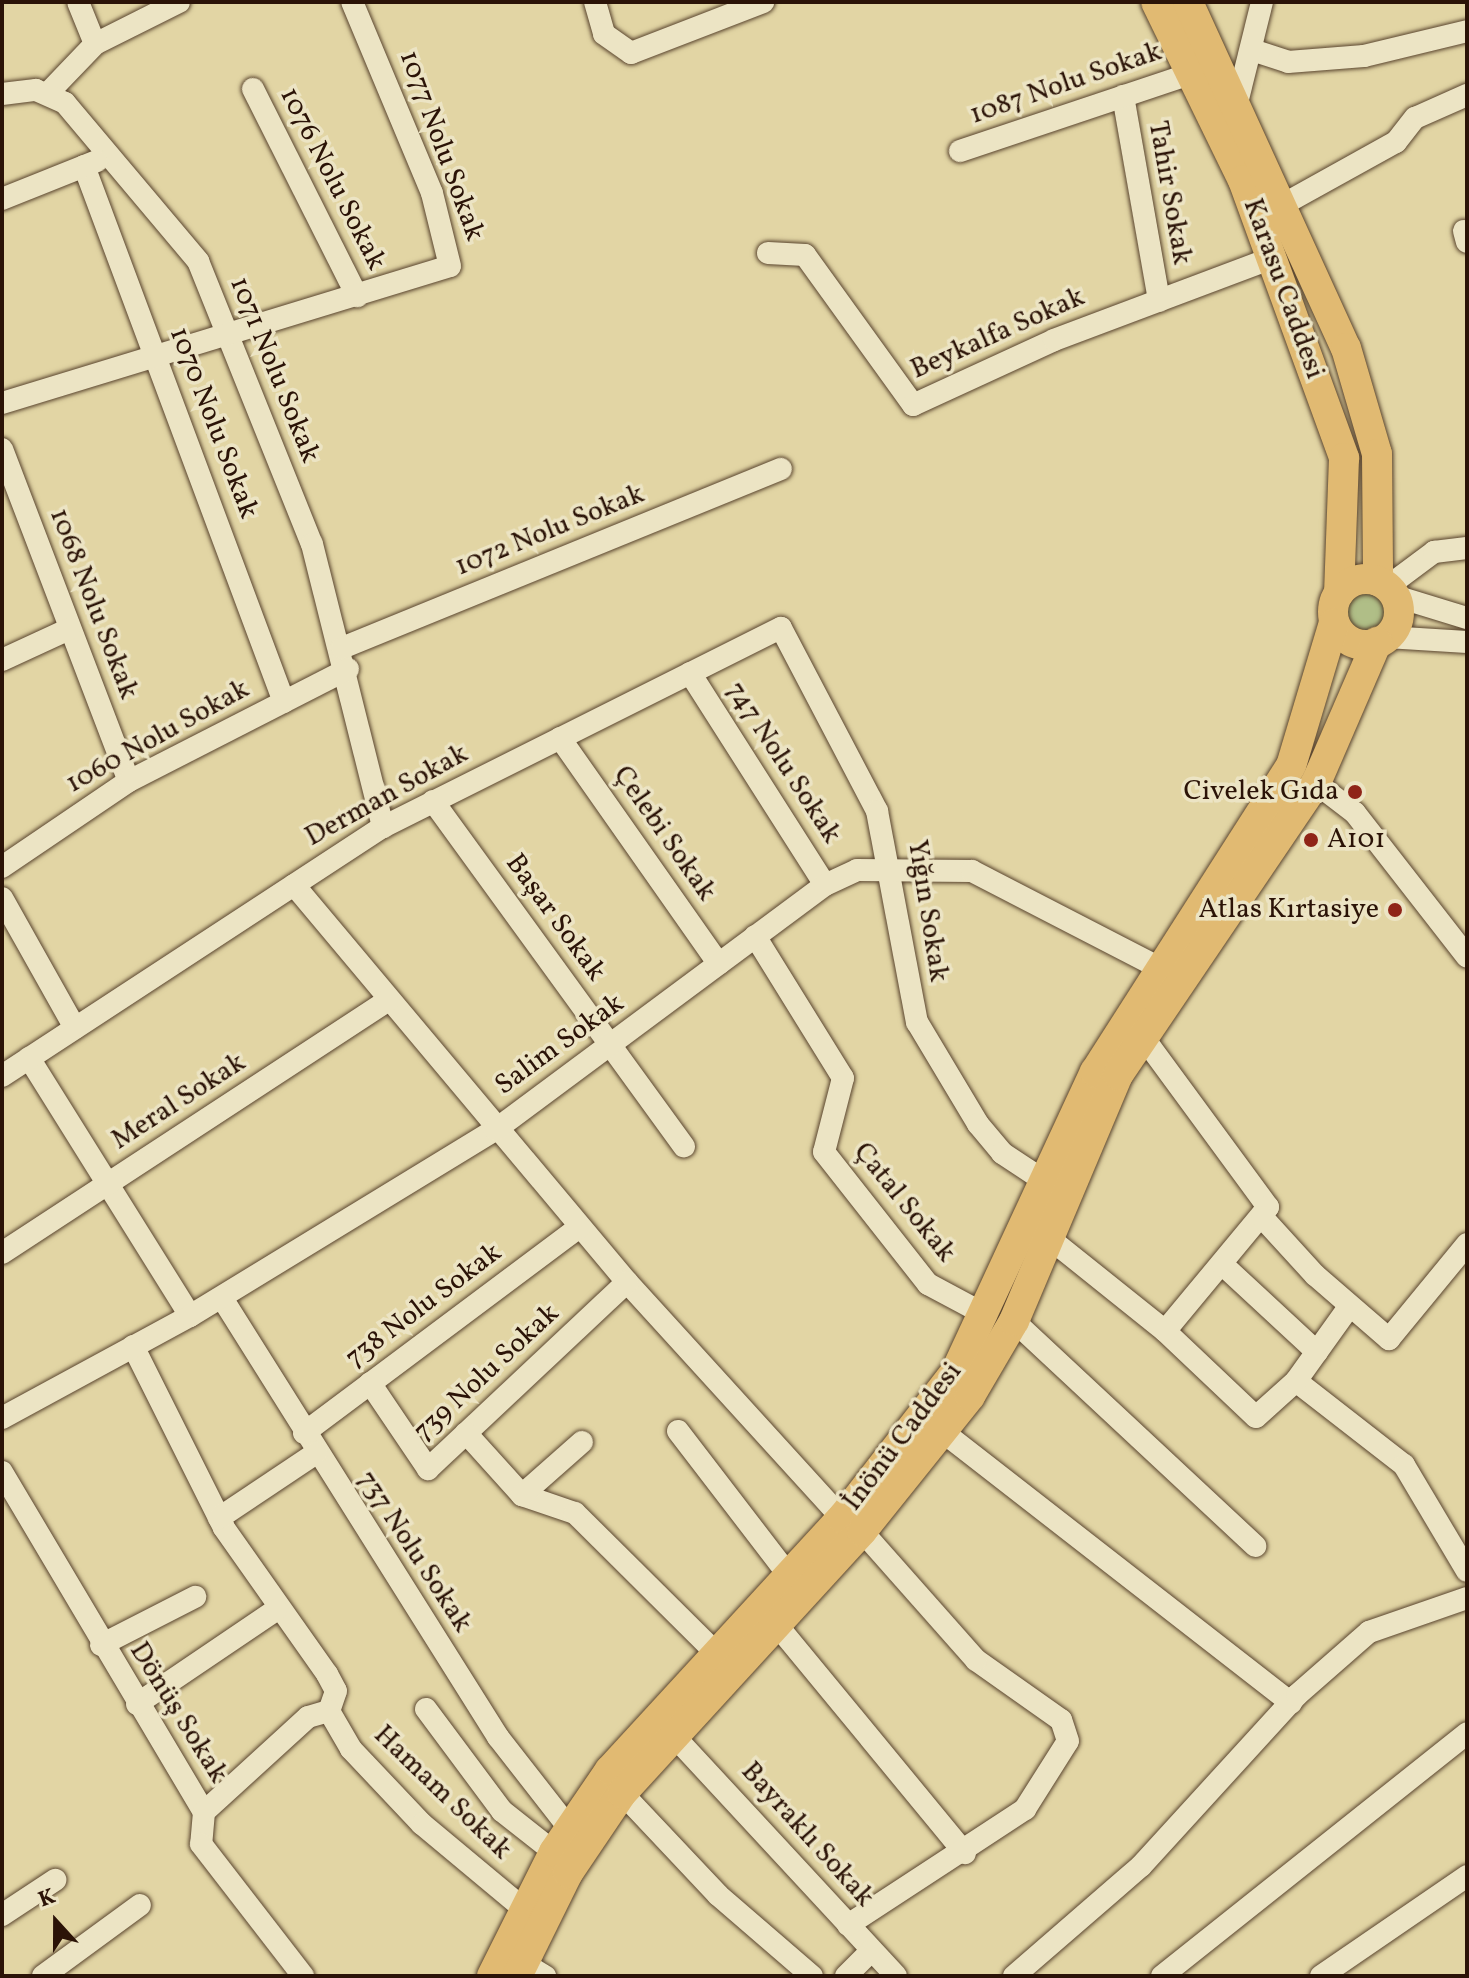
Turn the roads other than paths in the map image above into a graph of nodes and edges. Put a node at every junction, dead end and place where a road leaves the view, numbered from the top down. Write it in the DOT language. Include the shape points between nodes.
graph roads {
  1 [pos="78,2"];
  2 [pos="179,2"];
  3 [pos="352,2"];
  4 [pos="595,2"];
  5 [pos="763,2"];
  6 [pos="1156,2"];
  7 [pos="1188,2"];
  8 [pos="1262,2"];
  9 [pos="1467,31"];
  10 [pos="95,44"];
  11 [pos="1252,50"];
  12 [pos="1190,74"];
  13 [pos="253,89"];
  14 [pos="49,92"];
  15 [pos="2,94"];
  16 [pos="1467,95"];
  17 [pos="1123,96"];
  18 [pos="1237,103"];
  19 [pos="960,151"];
  20 [pos="113,154"];
  21 [pos="84,166"];
  22 [pos="2,199"];
  23 [pos="1284,204"];
  24 [pos="768,253"];
  25 [pos="1272,258"];
  26 [pos="357,296"];
  27 [pos="1159,301"];
  28 [pos="228,329"];
  29 [pos="156,355"];
  30 [pos="2,403"];
  31 [pos="2,449"];
  32 [pos="781,469"];
  33 [pos="1467,548"];
  34 [pos="1387,588"];
  35 [pos="1339,593"];
  36 [pos="1467,618"];
  37 [pos="1334,623"];
  38 [pos="781,628"];
  39 [pos="69,629"];
  40 [pos="1382,640"];
  41 [pos="1467,642"];
  42 [pos="345,659"];
  43 [pos="2,660"];
  44 [pos="690,673"];
  45 [pos="284,702"];
  46 [pos="560,738"];
  47 [pos="129,781"];
  48 [pos="1316,783"];
  49 [pos="433,801"];
  50 [pos="383,827"];
  51 [pos="2,867"];
  52 [pos="889,867"];
  53 [pos="294,885"];
  54 [pos="825,885"];
  55 [pos="2,898"];
  56 [pos="755,936"];
  57 [pos="1467,957"];
  58 [pos="719,964"];
  59 [pos="1162,969"];
  60 [pos="389,1000"];
  61 [pos="75,1028"];
  62 [pos="1143,1037"];
  63 [pos="611,1046"];
  64 [pos="29,1058"];
  65 [pos="2,1076"];
  66 [pos="495,1130"];
  67 [pos="684,1147"];
  68 [pos="1043,1180"];
  69 [pos="108,1184"];
  70 [pos="1262,1217"];
  71 [pos="579,1227"];
  72 [pos="1049,1238"];
  73 [pos="1467,1244"];
  74 [pos="2,1253"];
  75 [pos="1223,1265"];
  76 [pos="627,1282"];
  77 [pos="222,1298"];
  78 [pos="1349,1307"];
  79 [pos="190,1316"];
  80 [pos="1000,1318"];
  81 [pos="1165,1331"];
  82 [pos="133,1346"];
  83 [pos="1317,1352"];
  84 [pos="1296,1381"];
  85 [pos="370,1383"];
  86 [pos="2,1418"];
  87 [pos="678,1431"];
  88 [pos="943,1432"];
  89 [pos="304,1433"];
  90 [pos="466,1433"];
  91 [pos="582,1442"];
  92 [pos="316,1453"];
  93 [pos="2,1472"];
  94 [pos="522,1495"];
  95 [pos="219,1518"];
  96 [pos="852,1524"];
  97 [pos="1255,1546"];
  98 [pos="1467,1571"];
  99 [pos="790,1577"];
  100 [pos="195,1597"];
  101 [pos="1467,1598"];
  102 [pos="276,1610"];
  103 [pos="776,1624"];
  104 [pos="101,1645"];
  105 [pos="717,1654"];
  106 [pos="1291,1703"];
  107 [pos="137,1704"];
  108 [pos="426,1709"];
  109 [pos="329,1711"];
  110 [pos="1467,1733"];
  111 [pos="673,1735"];
  112 [pos="622,1793"];
  113 [pos="204,1812"];
  114 [pos="562,1840"];
  115 [pos="965,1853"];
  116 [pos="1467,1876"];
  117 [pos="55,1880"];
  118 [pos="140,1905"];
  119 [pos="524,1909"];
  120 [pos="2,1915"];
  121 [pos="848,1925"];
  122 [pos="870,1952"];
  123 [pos="528,1972"];
  124 [pos="43,1976"];
  125 [pos="303,1976"];
  126 [pos="492,1976"];
  127 [pos="812,1976"];
  128 [pos="846,1976"];
  129 [pos="896,1976"];
  130 [pos="1014,1976"];
  131 [pos="1162,1976"];
  132 [pos="1321,1976"];
  1 -- 10 [label="street"];
  2 -- 10 [label="street"];
  3 -- 26 [label="street, 1077 Nolu Sokak" via="454,258 430,277"];
  4 -- 5 [label="street" via="604,34 631,53"];
  6 -- 12 [label="main road, Karasu Caddesi"];
  7 -- 18 [label="main road, Karasu Caddesi"];
  8 -- 11 [label="street"];
  9 -- 11 [label="street" via="1349,57 1288,62"];
  10 -- 14 [label="street"];
  11 -- 18 [label="street"];
  12 -- 17 [label="street, 1087 Nolu Sokak"];
  12 -- 25 [label="main road, Karasu Caddesi"];
  13 -- 26 [label="street, 1076 Nolu Sokak"];
  14 -- 15 [label="street"];
  14 -- 20 [label="street, 1071 Nolu Sokak"];
  16 -- 23 [label="street" via="1415,118 1396,142"];
  17 -- 19 [label="street, 1087 Nolu Sokak"];
  17 -- 27 [label="street, Tahir Sokak"];
  18 -- 23 [label="main road, Karasu Caddesi"];
  20 -- 21 [label="street"];
  20 -- 28 [label="street, 1071 Nolu Sokak" via="198,261"];
  21 -- 22 [label="street"];
  21 -- 29 [label="street, 1070 Nolu Sokak"];
  23 -- 34 [label="main road, Karasu Caddesi" via="1346,348 1377,454"];
  24 -- 27 [label="street, Beykalfa Sokak" via="805,255 913,405"];
  25 -- 27 [label="street, Beykalfa Sokak"];
  25 -- 35 [label="main road, Karasu Caddesi" via="1344,458"];
  26 -- 28 [label="street"];
  28 -- 29 [label="street"];
  28 -- 42 [label="street, 1071 Nolu Sokak" via="312,544"];
  29 -- 30 [label="street"];
  29 -- 45 [label="street, 1070 Nolu Sokak"];
  31 -- 39 [label="street, 1068 Nolu Sokak"];
  32 -- 42 [label="street, 1072 Nolu Sokak"];
  33 -- 34 [label="street" via="1434,552"];
  34 -- 35 [label="main road" via="1355,580"];
  34 -- 36 [label="street"];
  34 -- 40 [label="main road" via="1398,617"];
  35 -- 37 [label="main road"];
  37 -- 40 [label="main road" via="1357,643"];
  37 -- 59 [label="main road, İnönü Caddesi" via="1291,766"];
  38 -- 44 [label="street, Derman Sokak"];
  38 -- 52 [label="street, Yığın Sokak" via="877,811"];
  39 -- 43 [label="street"];
  39 -- 47 [label="street, 1068 Nolu Sokak"];
  40 -- 41 [label="street"];
  40 -- 48 [label="main road"];
  42 -- 45 [label="street, 1060 Nolu Sokak"];
  42 -- 50 [label="street, 1071 Nolu Sokak"];
  44 -- 46 [label="street, Derman Sokak"];
  44 -- 54 [label="street, 747 Nolu Sokak"];
  45 -- 47 [label="street, 1060 Nolu Sokak"];
  46 -- 49 [label="street, Derman Sokak"];
  46 -- 58 [label="street, Çelebi Sokak"];
  47 -- 51 [label="street, 1060 Nolu Sokak"];
  48 -- 57 [label="street" via="1355,813"];
  48 -- 62 [label="main road, İnönü Caddesi"];
  49 -- 50 [label="street, Derman Sokak"];
  49 -- 63 [label="street, Başar Sokak"];
  50 -- 53 [label="street, Derman Sokak"];
  52 -- 54 [label="street, Salim Sokak" via="857,870"];
  52 -- 59 [label="street, Salim Sokak" via="972,871"];
  52 -- 68 [label="street, Yığın Sokak" via="917,1022 978,1124 1002,1153"];
  53 -- 60 [label="street"];
  53 -- 61 [label="street, Derman Sokak"];
  54 -- 56 [label="street, Salim Sokak"];
  55 -- 61 [label="street"];
  56 -- 58 [label="street, Salim Sokak"];
  56 -- 80 [label="street, Çatal Sokak" via="843,1078 824,1132 830,1162 928,1284"];
  58 -- 63 [label="street, Salim Sokak"];
  59 -- 68 [label="main road, İnönü Caddesi" via="1095,1072"];
  60 -- 66 [label="street"];
  60 -- 69 [label="street, Meral Sokak"];
  61 -- 64 [label="street, Derman Sokak"];
  62 -- 70 [label="street" via="1264,1193"];
  62 -- 72 [label="main road, İnönü Caddesi" via="1101,1112"];
  63 -- 66 [label="street, Salim Sokak"];
  63 -- 67 [label="street, Başar Sokak"];
  64 -- 65 [label="street, Derman Sokak"];
  64 -- 69 [label="street"];
  66 -- 71 [label="street"];
  66 -- 77 [label="street, Salim Sokak"];
  68 -- 80 [label="main road, İnönü Caddesi"];
  69 -- 74 [label="street, Meral Sokak"];
  69 -- 79 [label="street"];
  70 -- 75 [label="street"];
  70 -- 78 [label="street"];
  71 -- 76 [label="street"];
  71 -- 85 [label="street, 738 Nolu Sokak"];
  72 -- 80 [label="main road, İnönü Caddesi"];
  72 -- 81 [label="street"];
  73 -- 78 [label="street" via="1394,1337"];
  75 -- 81 [label="street"];
  75 -- 83 [label="street"];
  76 -- 90 [label="street, 739 Nolu Sokak"];
  76 -- 96 [label="street"];
  77 -- 79 [label="street, Salim Sokak"];
  77 -- 89 [label="street, 737 Nolu Sokak"];
  78 -- 83 [label="street"];
  79 -- 82 [label="street, Salim Sokak"];
  80 -- 88 [label="main road, İnönü Caddesi"];
  80 -- 96 [label="main road, İnönü Caddesi"];
  80 -- 97 [label="street"];
  81 -- 84 [label="street" via="1256,1417"];
  82 -- 86 [label="street, Salim Sokak"];
  82 -- 95 [label="street"];
  83 -- 84 [label="street"];
  84 -- 98 [label="street" via="1404,1465"];
  85 -- 89 [label="street, 738 Nolu Sokak"];
  85 -- 90 [label="street, 739 Nolu Sokak" via="428,1469"];
  87 -- 99 [label="street"];
  88 -- 96 [label="main road, İnönü Caddesi"];
  88 -- 106 [label="street"];
  89 -- 92 [label="street, 737 Nolu Sokak"];
  90 -- 94 [label="street"];
  91 -- 94 [label="street"];
  92 -- 95 [label="street"];
  92 -- 114 [label="street, 737 Nolu Sokak"];
  93 -- 104 [label="street, Dönüş Sokak"];
  94 -- 105 [label="street" via="575,1513"];
  95 -- 102 [label="street"];
  96 -- 99 [label="main road, İnönü Caddesi"];
  96 -- 103 [label="main road, İnönü Caddesi"];
  96 -- 115 [label="street" via="976,1660 1068,1729 1059,1763 1025,1809"];
  99 -- 105 [label="main road, İnönü Caddesi"];
  100 -- 104 [label="street"];
  101 -- 106 [label="street" via="1380,1625"];
  102 -- 107 [label="street"];
  102 -- 109 [label="street" via="336,1691"];
  103 -- 111 [label="main road, İnönü Caddesi"];
  103 -- 115 [label="street" via="878,1757"];
  104 -- 107 [label="street, Dönüş Sokak"];
  105 -- 114 [label="main road, İnönü Caddesi" via="624,1753"];
  106 -- 130 [label="street" via="1141,1866"];
  107 -- 113 [label="street, Dönüş Sokak"];
  108 -- 114 [label="street" via="502,1811"];
  109 -- 113 [label="street" via="308,1717"];
  109 -- 119 [label="street, Hamam Sokak" via="351,1749 422,1824"];
  110 -- 131 [label="street"];
  111 -- 112 [label="main road, İnönü Caddesi"];
  111 -- 121 [label="street, Bayraklı Sokak"];
  112 -- 123 [label="main road, İnönü Caddesi" via="568,1873"];
  112 -- 127 [label="street" via="718,1895"];
  113 -- 125 [label="street, Dönüş Sokak" via="201,1844"];
  114 -- 119 [label="main road, İnönü Caddesi"];
  115 -- 121 [label="street"];
  116 -- 132 [label="street"];
  117 -- 120 [label="street"];
  118 -- 124 [label="street"];
  119 -- 126 [label="main road, İnönü Caddesi"];
  121 -- 122 [label="street, Bayraklı Sokak"];
  122 -- 128 [label="street"];
  122 -- 129 [label="street, Bayraklı Sokak"];
}
